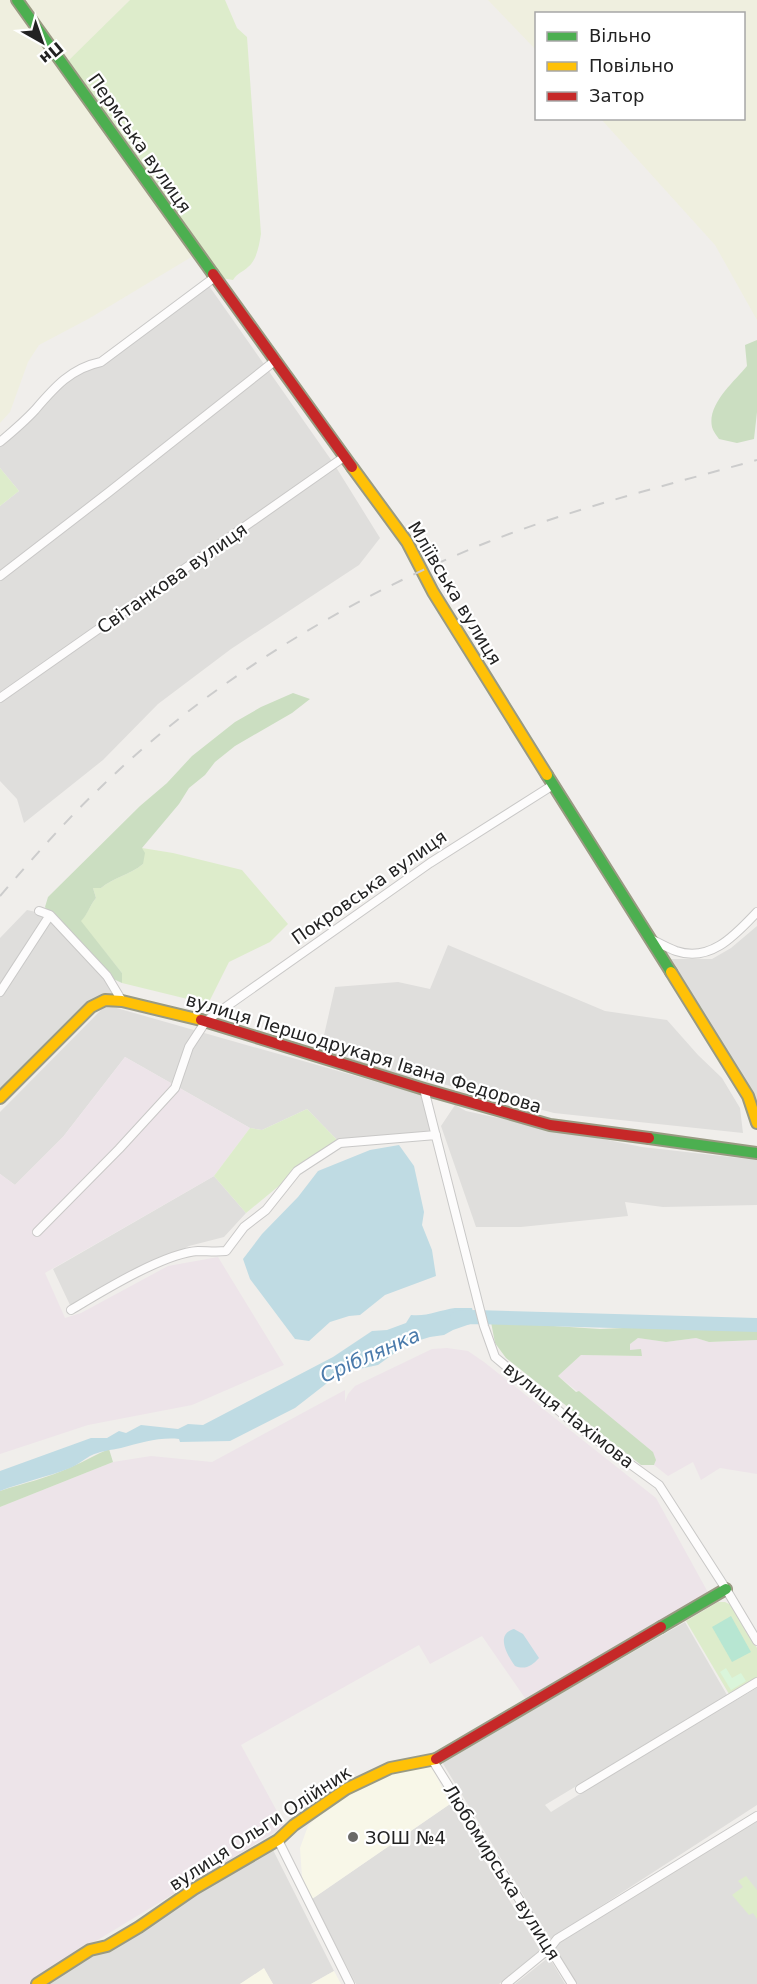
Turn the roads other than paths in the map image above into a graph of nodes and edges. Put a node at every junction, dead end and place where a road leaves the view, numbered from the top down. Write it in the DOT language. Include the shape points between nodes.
graph roads {
  1 [pos="17,0"];
  2 [pos="215,278"];
  3 [pos="276,360"];
  4 [pos="0,442"];
  5 [pos="344,457"];
  6 [pos="0,576"];
  7 [pos="0,698"];
  8 [pos="553,784"];
  9 [pos="39,911"];
  10 [pos="757,912"];
  11 [pos="50,915"];
  12 [pos="649,938"];
  13 [pos="0,992"];
  14 [pos="122,1001"];
  15 [pos="206,1021"];
  16 [pos="424,1089"];
  17 [pos="0,1098"];
  18 [pos="757,1123"];
  19 [pos="436,1135"];
  20 [pos="757,1153"];
  21 [pos="37,1232"];
  22 [pos="71,1310"];
  23 [pos="726,1589"];
  24 [pos="757,1641"];
  25 [pos="757,1682"];
  26 [pos="433,1761"];
  27 [pos="580,1789"];
  28 [pos="757,1816"];
  29 [pos="278,1840"];
  30 [pos="550,1948"];
  31 [pos="37,1984"];
  32 [pos="350,1984"];
  33 [pos="506,1984"];
  34 [pos="572,1984"];
  1 -- 2 [label="street, Пермська вулиця"];
  2 -- 3 [label="street, Мліївська вулиця"];
  2 -- 4 [label="street" via="101,362 85,365 57,384 21,425"];
  3 -- 5 [label="street, Мліївська вулиця"];
  3 -- 6 [label="street"];
  5 -- 7 [label="street, Світанкова вулиця"];
  5 -- 8 [label="street, Мліївська вулиця" via="407,542 433,592"];
  8 -- 12 [label="street, Мліївська вулиця"];
  8 -- 15 [label="street, Покровська вулиця" via="430,863"];
  9 -- 11 [label="street"];
  10 -- 12 [label="street" via="730,940 712,950 678,952"];
  11 -- 13 [label="street"];
  11 -- 14 [label="street" via="107,976"];
  12 -- 18 [label="street" via="748,1096"];
  14 -- 15 [label="street, вулиця Першодрукаря Івана Федорова"];
  14 -- 17 [label="street, вулиця Першодрукаря Івана Федорова" via="105,1000 91,1007"];
  15 -- 16 [label="street, вулиця Першодрукаря Івана Федорова"];
  15 -- 21 [label="street" via="189,1047 175,1088"];
  16 -- 19 [label="street, вулиця Нахімова"];
  16 -- 20 [label="street, вулиця Першодрукаря Івана Федорова" via="550,1125"];
  19 -- 22 [label="street" via="339,1143 297,1171 226,1251 197,1251 164,1261 112,1285"];
  19 -- 23 [label="street, вулиця Нахімова" via="495,1357 571,1421 659,1485"];
  23 -- 24 [label="street, вулиця Нахімова"];
  23 -- 26 [label="street, вулиця Ольги Олійник"];
  25 -- 27 [label="street"];
  26 -- 29 [label="street, вулиця Ольги Олійник" via="390,1768 346,1789"];
  26 -- 30 [label="street, Любомирська вулиця"];
  28 -- 30 [label="street" via="557,1939"];
  29 -- 31 [label="street, вулиця Ольги Олійник" via="139,1927 107,1946 90,1950"];
  29 -- 32 [label="street"];
  30 -- 33 [label="street"];
  30 -- 34 [label="street, Любомирська вулиця"];
}
